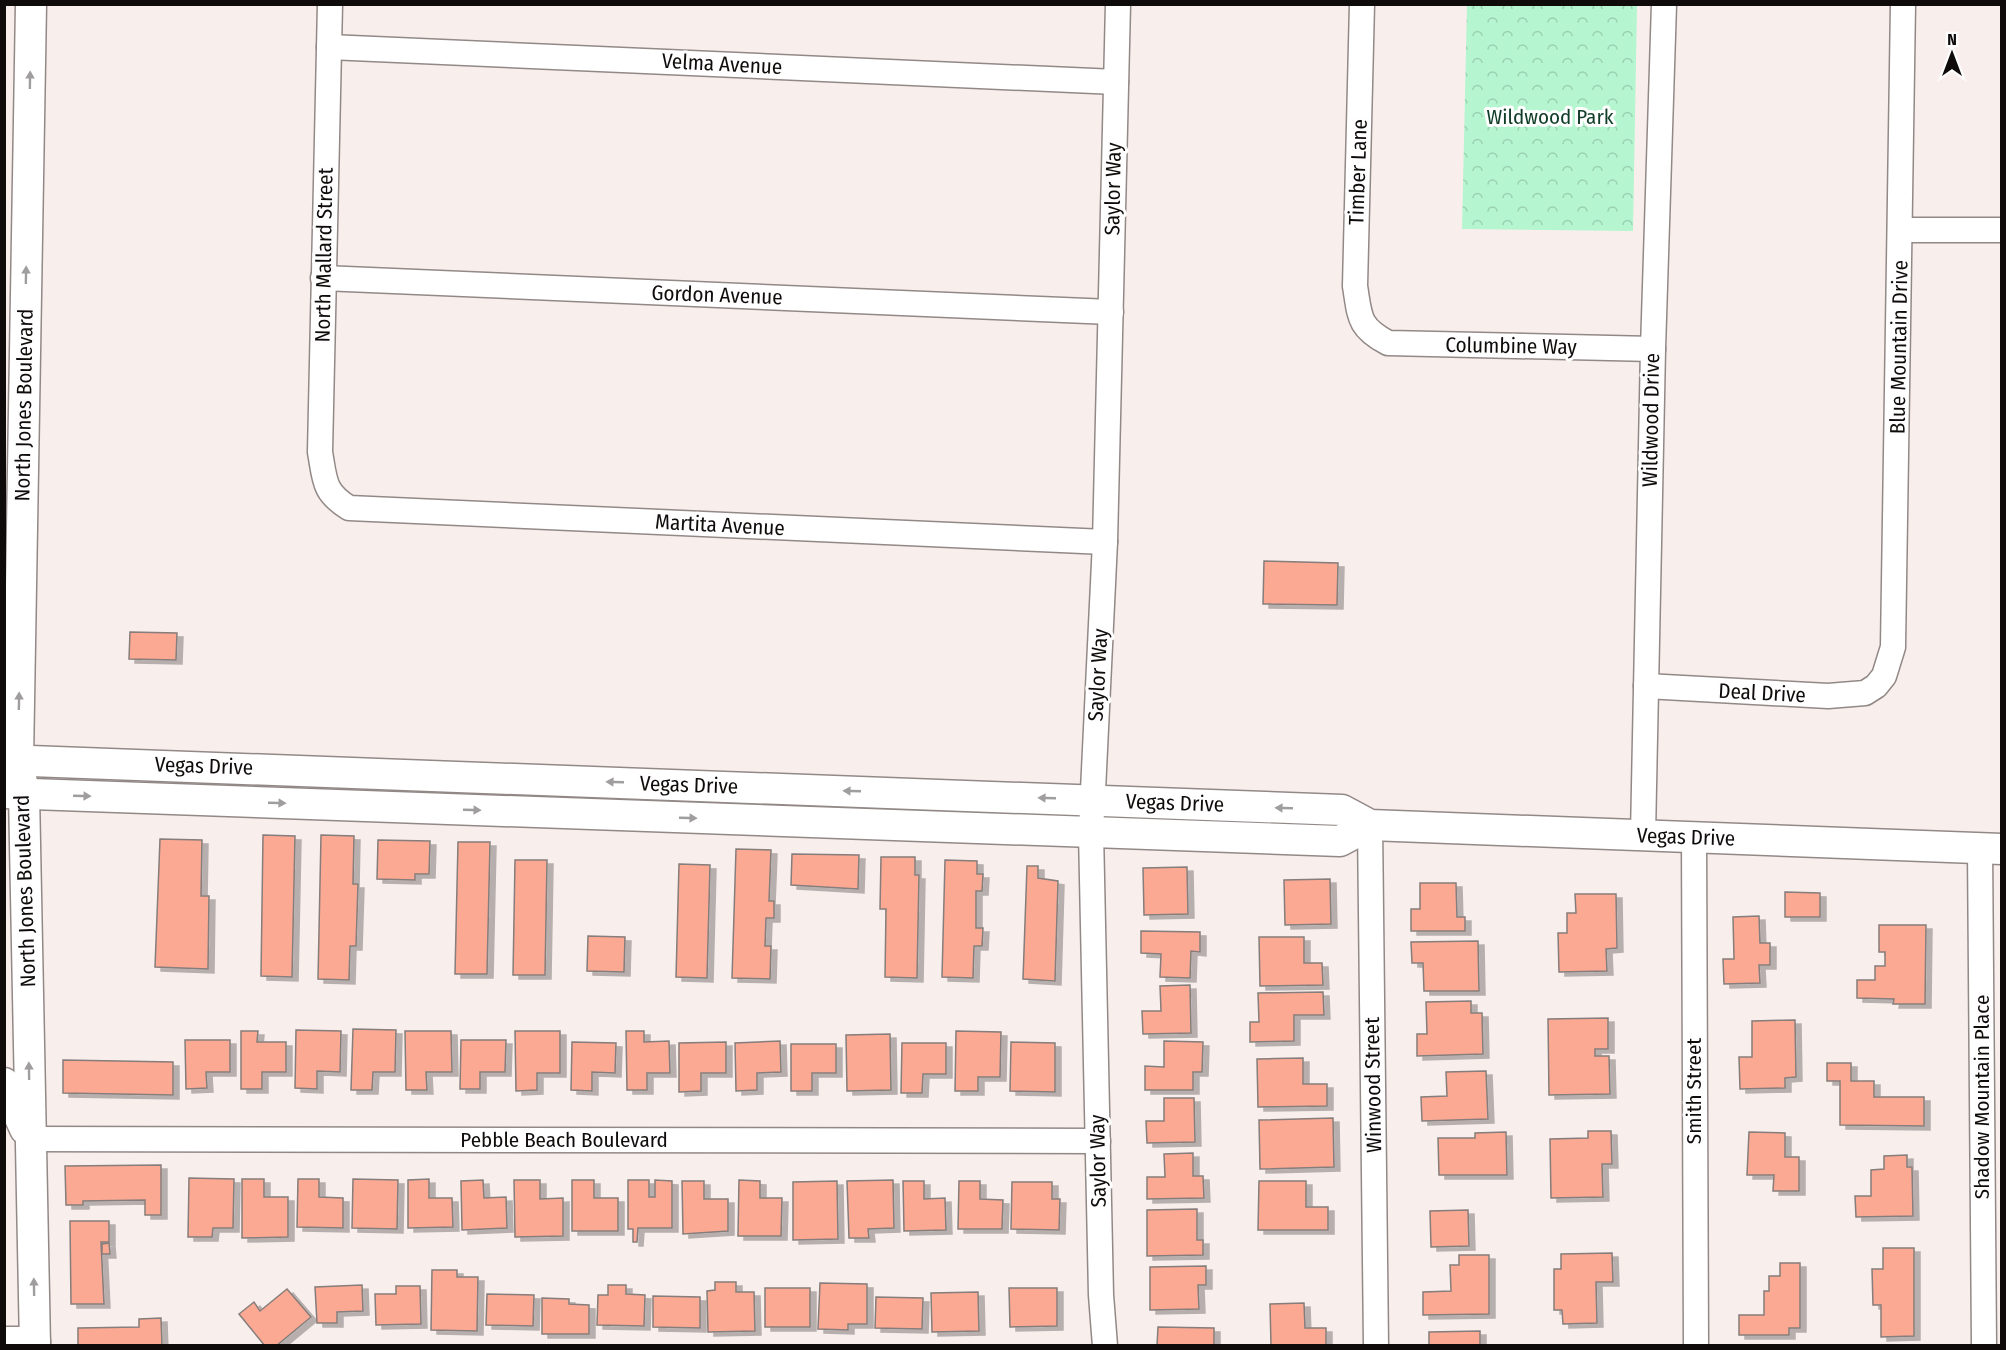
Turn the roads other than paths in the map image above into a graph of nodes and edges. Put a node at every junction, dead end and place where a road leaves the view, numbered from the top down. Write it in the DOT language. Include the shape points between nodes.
graph roads {
  1 [pos="31,4"];
  2 [pos="330,4"];
  3 [pos="1118,4"];
  4 [pos="1362,4"];
  5 [pos="1664,4"];
  6 [pos="1903,4"];
  7 [pos="329,47"];
  8 [pos="1116,82"];
  9 [pos="16,162"];
  10 [pos="1900,230"];
  11 [pos="2001,230"];
  12 [pos="323,278"];
  13 [pos="1111,312"];
  14 [pos="1372,334"];
  15 [pos="1653,349"];
  16 [pos="337,501"];
  17 [pos="1105,542"];
  18 [pos="1646,686"];
  19 [pos="1876,686"];
  20 [pos="11,760"];
  21 [pos="14,794"];
  22 [pos="1092,800"];
  23 [pos="1370,825"];
  24 [pos="1090,832"];
  25 [pos="1643,835"];
  26 [pos="1694,837"];
  27 [pos="1991,848"];
  28 [pos="4,1083"];
  29 [pos="30,1139"];
  30 [pos="1098,1140"];
  31 [pos="4,1342"];
  32 [pos="35,1344"];
  33 [pos="1105,1346"];
  34 [pos="1376,1346"];
  35 [pos="1696,1346"];
  36 [pos="1984,1346"];
  9 -- 1 [label="main road, North Jones Boulevard, one-way"];
  2 -- 7 [label="street, North Mallard Street"];
  3 -- 8 [label="street, Saylor Way"];
  4 -- 14 [label="street, Timber Lane" via="1354,286 1361,322"];
  5 -- 15 [label="street, Wildwood Drive"];
  6 -- 10 [label="street, Blue Mountain Drive"];
  7 -- 8 [label="street, Velma Avenue"];
  7 -- 12 [label="street, North Mallard Street"];
  8 -- 13 [label="street, Saylor Way"];
  20 -- 9 [label="main road, North Jones Boulevard, one-way"];
  10 -- 11 [label="street"];
  10 -- 19 [label="street, Blue Mountain Drive" via="1893,647 1884,676"];
  12 -- 13 [label="street, Gordon Avenue"];
  12 -- 16 [label="street, North Mallard Street" via="320,452 326,488"];
  13 -- 17 [label="street, Saylor Way"];
  14 -- 15 [label="street, Columbine Way" via="1388,343"];
  15 -- 18 [label="street, Wildwood Drive"];
  16 -- 17 [label="street, Martita Avenue" via="349,508"];
  17 -- 22 [label="street, Saylor Way"];
  18 -- 19 [label="street, Deal Drive" via="1828,696 1865,693"];
  18 -- 25 [label="street, Wildwood Drive"];
  20 -- 21 [label="main road, North Jones Boulevard"];
  22 -- 20 [label="main road, Vegas Drive, one-way"];
  21 -- 24 [label="main road, Vegas Drive, one-way"];
  29 -- 21 [label="main road, North Jones Boulevard, one-way"];
  23 -- 22 [label="main road, Vegas Drive, one-way" via="1342,810"];
  22 -- 24 [label="street, Saylor Way"];
  23 -- 24 [label="main road, Vegas Drive" via="1340,841"];
  23 -- 25 [label="main road, Vegas Drive"];
  23 -- 34 [label="street, Winwood Street"];
  24 -- 30 [label="street, Saylor Way"];
  25 -- 26 [label="main road, Vegas Drive"];
  26 -- 27 [label="main road, Vegas Drive"];
  26 -- 35 [label="street, Smith Street"];
  27 -- 36 [label="street, Shadow Mountain Place"];
  28 -- 29 [label="main road"];
  29 -- 30 [label="street, Pebble Beach Boulevard"];
  32 -- 29 [label="main road, North Jones Boulevard, one-way"];
  30 -- 33 [label="street, Saylor Way"];
  31 -- 32 [label="main road"];
}
